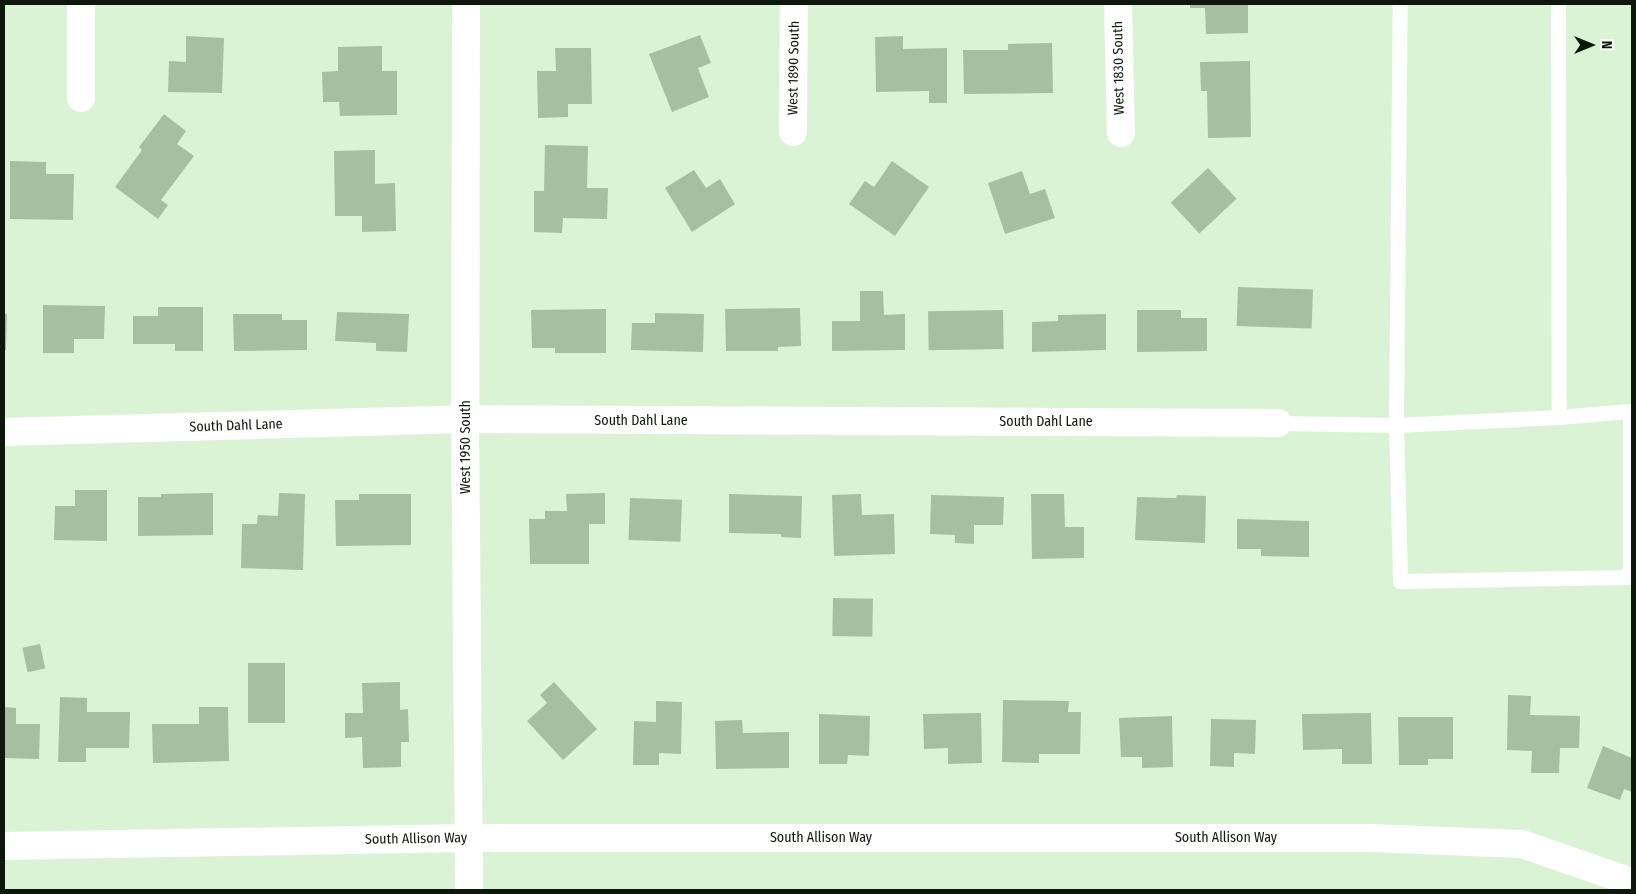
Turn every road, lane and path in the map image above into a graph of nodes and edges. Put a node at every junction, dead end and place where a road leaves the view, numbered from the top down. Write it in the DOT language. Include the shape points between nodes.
graph roads {
  1 [pos="81,4"];
  2 [pos="466,4"];
  3 [pos="794,4"];
  4 [pos="1118,4"];
  5 [pos="1400,4"];
  6 [pos="1558,4"];
  7 [pos="81,98"];
  8 [pos="793,132"];
  9 [pos="1121,133"];
  10 [pos="1631,411"];
  11 [pos="1560,417"];
  12 [pos="465,419"];
  13 [pos="1278,423"];
  14 [pos="1396,425"];
  15 [pos="4,432"];
  16 [pos="1631,577"];
  17 [pos="469,838"];
  18 [pos="4,846"];
  19 [pos="1632,882"];
  20 [pos="469,890"];
  1 -- 7 [label="street"];
  2 -- 12 [label="street, West 1950 South"];
  3 -- 8 [label="street, West 1890 South"];
  4 -- 9 [label="street, West 1830 South"];
  5 -- 14 [label="lane"];
  6 -- 11 [label="lane"];
  10 -- 11 [label="lane"];
  10 -- 16 [label="lane"];
  11 -- 14 [label="lane"];
  12 -- 13 [label="street, South Dahl Lane"];
  12 -- 15 [label="street, South Dahl Lane"];
  12 -- 17 [label="street, West 1950 South"];
  13 -- 14 [label="lane"];
  14 -- 16 [label="lane" via="1400,581"];
  17 -- 18 [label="street, South Allison Way"];
  17 -- 19 [label="street, South Allison Way" via="1370,838 1503,843 1522,844"];
  17 -- 20 [label="street, West 1950 South"];
}
